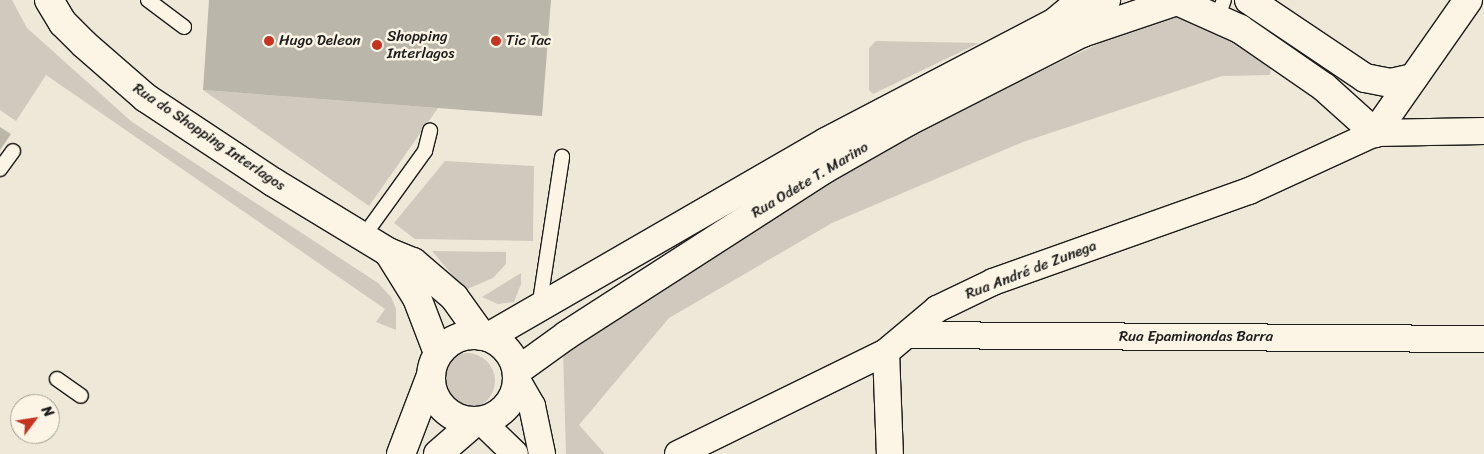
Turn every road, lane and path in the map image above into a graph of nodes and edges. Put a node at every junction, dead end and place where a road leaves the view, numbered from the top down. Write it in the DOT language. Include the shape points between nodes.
graph roads {
  1 [pos="49,0"];
  2 [pos="148,0"];
  3 [pos="1081,0"];
  4 [pos="1106,0"];
  5 [pos="1468,0"];
  6 [pos="1176,1"];
  7 [pos="1255,2"];
  8 [pos="1219,12"];
  9 [pos="184,27"];
  10 [pos="1082,33"];
  11 [pos="1413,78"];
  12 [pos="430,131"];
  13 [pos="1484,131"];
  14 [pos="1375,134"];
  15 [pos="13,151"];
  16 [pos="562,157"];
  17 [pos="0,169"];
  18 [pos="363,237"];
  19 [pos="388,252"];
  20 [pos="539,309"];
  21 [pos="908,335"];
  22 [pos="485,337"];
  23 [pos="1484,339"];
  24 [pos="886,352"];
  25 [pos="434,366"];
  26 [pos="517,375"];
  27 [pos="57,379"];
  28 [pos="81,396"];
  29 [pos="478,422"];
  30 [pos="400,454"];
  31 [pos="438,454"];
  32 [pos="515,454"];
  33 [pos="542,454"];
  34 [pos="678,454"];
  35 [pos="890,454"];
  1 -- 18 [label="street, Rua do Shopping Interlagos" via="63,23 146,98"];
  2 -- 9 [label="lane"];
  3 -- 20 [label="street, Rua Odete T. Marino" via="1054,23 826,142"];
  4 -- 10 [label="street, Rua Odete T. Marino"];
  5 -- 11 [label="street"];
  6 -- 8 [label="street"];
  6 -- 10 [label="street"];
  7 -- 8 [label="street"];
  7 -- 11 [label="street" via="1365,78 1391,83"];
  8 -- 14 [label="street" via="1324,87"];
  10 -- 26 [label="street, Rua Odete T. Marino" via="908,122 823,170 592,318"];
  11 -- 14 [label="street"];
  12 -- 18 [label="lane" via="425,151"];
  13 -- 14 [label="street"];
  14 -- 21 [label="street, Rua André de Zunega" via="1249,191 993,282 937,309"];
  15 -- 17 [label="lane"];
  16 -- 20 [label="lane"];
  18 -- 19 [label="street, Rua do Shopping Interlagos"];
  19 -- 22 [label="street, Rua do Shopping Interlagos" via="413,262 454,297"];
  19 -- 25 [label="street" via="417,298"];
  20 -- 22 [label="street, Rua Odete T. Marino"];
  21 -- 23 [label="street, Rua Epaminondas Barra"];
  21 -- 24 [label="street, Rua André de Zunega"];
  22 -- 25 [label="street" via="467,335 450,341"];
  22 -- 26 [label="street" via="508,350"];
  24 -- 34 [label="street, Rua André de Zunega"];
  24 -- 35 [label="street"];
  25 -- 29 [label="street" via="440,406 451,416"];
  25 -- 30 [label="street"];
  26 -- 29 [label="street" via="516,392 508,406 495,417"];
  26 -- 33 [label="street" via="532,406"];
  27 -- 28 [label="lane"];
  29 -- 31 [label="street"];
  29 -- 32 [label="street"];
}
